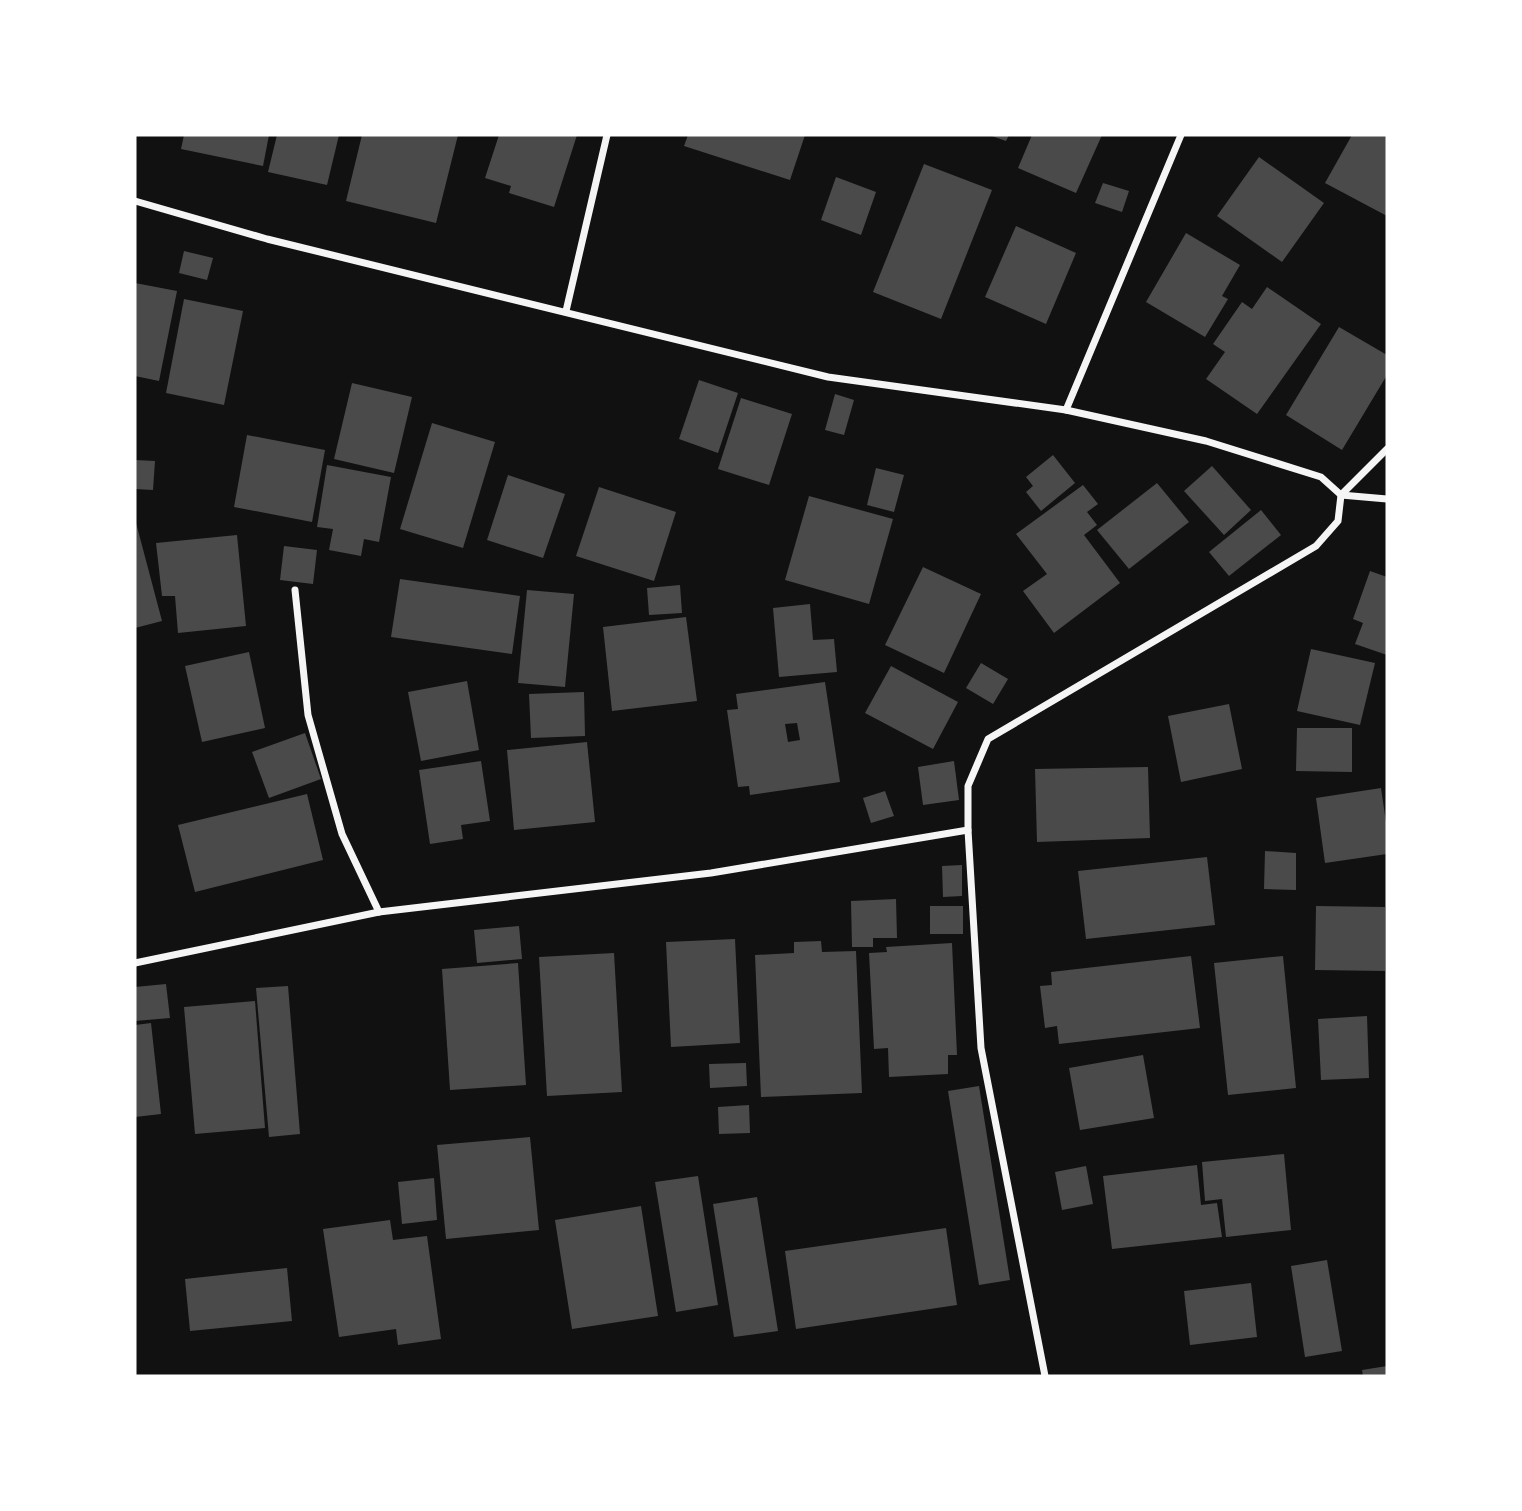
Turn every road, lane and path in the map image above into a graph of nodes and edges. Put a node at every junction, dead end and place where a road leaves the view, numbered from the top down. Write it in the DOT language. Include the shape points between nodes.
graph roads {
  1 [pos="607,135"];
  2 [pos="1181,135"];
  3 [pos="135,201"];
  4 [pos="566,311"];
  5 [pos="1066,410"];
  6 [pos="1387,449"];
  7 [pos="1341,495"];
  8 [pos="1387,499"];
  9 [pos="295,590"];
  10 [pos="968,830"];
  11 [pos="379,912"];
  12 [pos="135,963"];
  13 [pos="1045,1376"];
  1 -- 4 [label="street"];
  2 -- 5 [label="street"];
  3 -- 4 [label="street" via="267,239"];
  4 -- 5 [label="street" via="828,377"];
  5 -- 7 [label="street" via="1206,441 1321,477"];
  6 -- 7 [label="street"];
  7 -- 8 [label="street"];
  7 -- 10 [label="street" via="1338,521 1316,546 988,739 968,786"];
  9 -- 11 [label="street" via="308,715 342,834"];
  10 -- 11 [label="street" via="711,873"];
  10 -- 13 [label="street" via="981,1048"];
  11 -- 12 [label="street"];
}
